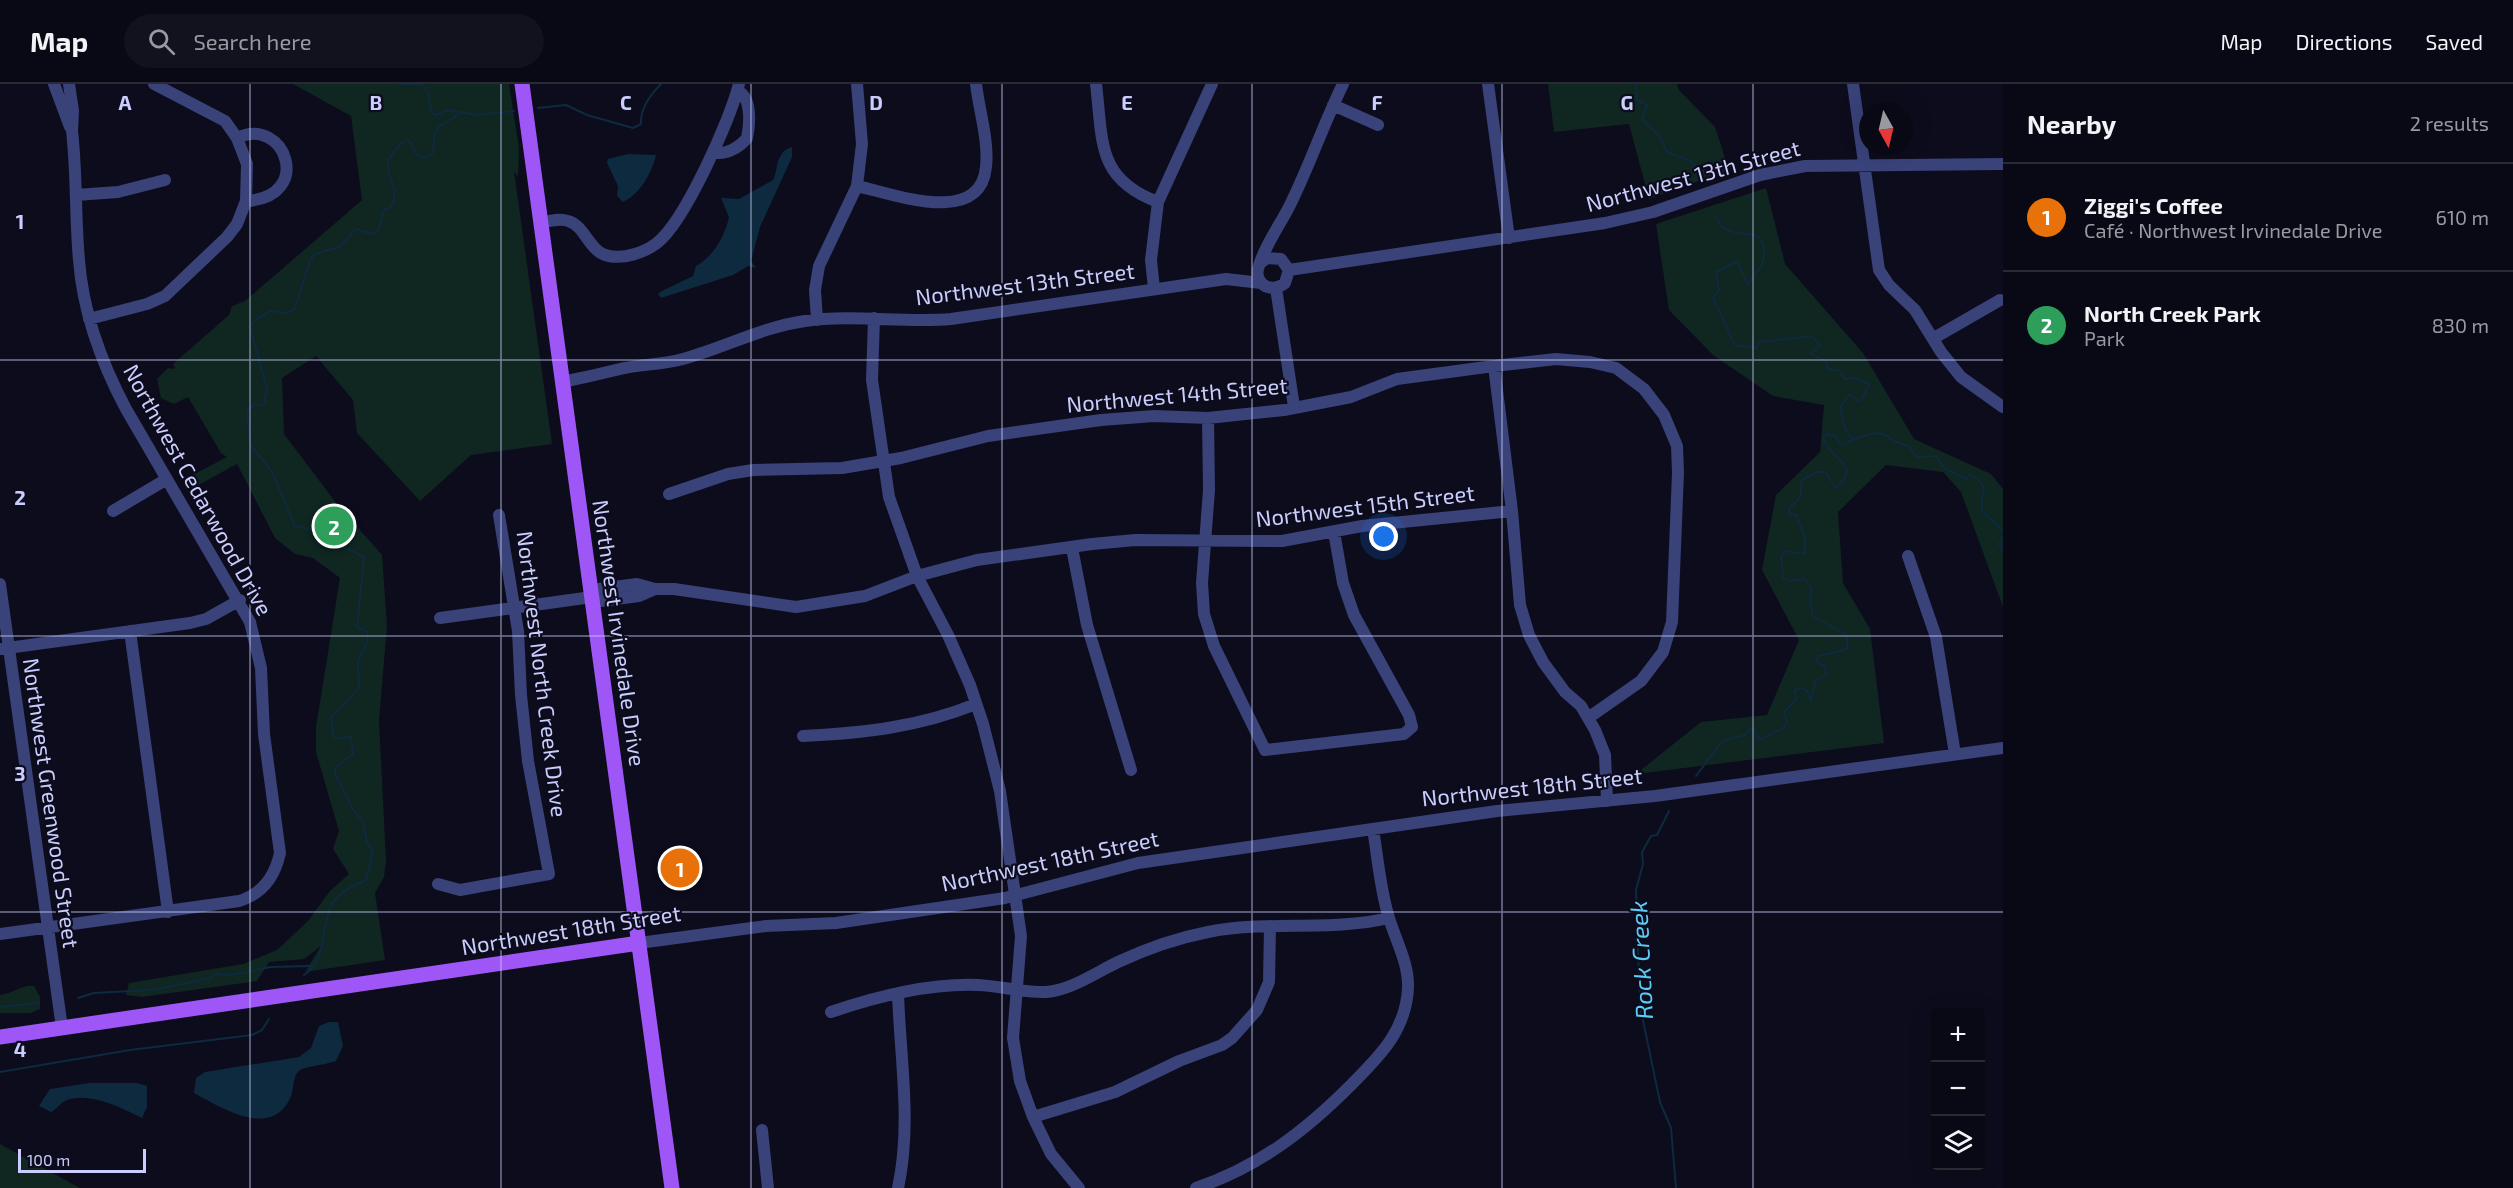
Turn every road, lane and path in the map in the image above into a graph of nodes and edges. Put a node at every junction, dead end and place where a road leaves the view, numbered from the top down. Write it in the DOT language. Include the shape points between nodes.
graph roads {
  1 [pos="54,84"];
  2 [pos="69,84"];
  3 [pos="154,84"];
  4 [pos="522,84"];
  5 [pos="857,84"];
  6 [pos="976,84"];
  7 [pos="1096,84"];
  8 [pos="1212,84"];
  9 [pos="1343,84"];
  10 [pos="1488,84"];
  11 [pos="1853,84"];
  12 [pos="738,87"];
  13 [pos="1333,105"];
  14 [pos="1378,125"];
  15 [pos="72,131"];
  16 [pos="237,138"];
  17 [pos="713,152"];
  18 [pos="2003,164"];
  19 [pos="1864,165"];
  20 [pos="165,180"];
  21 [pos="857,186"];
  22 [pos="76,195"];
  23 [pos="246,201"];
  24 [pos="1158,202"];
  25 [pos="540,222"];
  26 [pos="1279,227"];
  27 [pos="1509,238"];
  28 [pos="1281,258"];
  29 [pos="1260,264"];
  30 [pos="1289,270"];
  31 [pos="1226,279"];
  32 [pos="1261,283"];
  33 [pos="1275,288"];
  34 [pos="1154,289"];
  35 [pos="2000,300"];
  36 [pos="874,318"];
  37 [pos="89,319"];
  38 [pos="818,320"];
  39 [pos="1934,338"];
  40 [pos="1494,366"];
  41 [pos="562,378"];
  42 [pos="1294,407"];
  43 [pos="2003,407"];
  44 [pos="1208,418"];
  45 [pos="883,461"];
  46 [pos="167,479"];
  47 [pos="669,494"];
  48 [pos="113,511"];
  49 [pos="1512,511"];
  50 [pos="500,515"];
  51 [pos="1334,532"];
  52 [pos="1206,541"];
  53 [pos="1072,548"];
  54 [pos="1908,556"];
  55 [pos="917,576"];
  56 [pos="0,584"];
  57 [pos="592,596"];
  58 [pos="240,600"];
  59 [pos="516,608"];
  60 [pos="440,618"];
  61 [pos="130,631"];
  62 [pos="4,648"];
  63 [pos="976,704"];
  64 [pos="1588,718"];
  65 [pos="803,736"];
  66 [pos="2003,748"];
  67 [pos="1955,754"];
  68 [pos="1131,770"];
  69 [pos="1607,801"];
  70 [pos="1373,829"];
  71 [pos="438,884"];
  72 [pos="1015,896"];
  73 [pos="168,912"];
  74 [pos="1389,918"];
  75 [pos="1270,926"];
  76 [pos="47,927"];
  77 [pos="0,934"];
  78 [pos="639,943"];
  79 [pos="1017,990"];
  80 [pos="898,993"];
  81 [pos="831,1012"];
  82 [pos="62,1028"];
  83 [pos="0,1037"];
  84 [pos="1033,1117"];
  85 [pos="762,1130"];
  86 [pos="672,1188"];
  87 [pos="768,1188"];
  88 [pos="898,1188"];
  89 [pos="1079,1188"];
  90 [pos="1196,1188"];
  1 -- 15 [label="street, Northwest Cedarwood Drive"];
  2 -- 15 [label="street, Northwest Cedarwood Drive"];
  3 -- 16 [label="street" via="212,112 225,121"];
  4 -- 25 [label="main road, Northwest Irvinedale Drive"];
  5 -- 21 [label="street" via="862,144"];
  6 -- 21 [label="street" via="986,167 975,191 959,200 934,203"];
  7 -- 24 [label="street" via="1107,160 1127,187"];
  8 -- 24 [label="street"];
  9 -- 13 [label="street"];
  10 -- 27 [label="street"];
  11 -- 19 [label="street"];
  12 -- 17 [label="street"];
  12 -- 17 [label="street" via="747,100 747,138 723,153"];
  13 -- 14 [label="street"];
  13 -- 26 [label="street"];
  15 -- 22 [label="street, Northwest Cedarwood Drive"];
  16 -- 23 [label="street" via="247,164"];
  16 -- 23 [label="street" via="252,134 268,140 280,146 288,162 284,178 269,196"];
  17 -- 25 [label="street" via="666,234 638,253 605,255 592,247 573,223"];
  18 -- 19 [label="street, Northwest 13th Street"];
  19 -- 27 [label="street, Northwest 13th Street" via="1783,170 1605,224"];
  19 -- 39 [label="street" via="1879,270"];
  20 -- 22 [label="street" via="118,192"];
  21 -- 38 [label="street" via="819,266 815,290"];
  22 -- 37 [label="street, Northwest Cedarwood Drive" via="79,260"];
  23 -- 37 [label="street" via="227,237 165,296"];
  24 -- 34 [label="street" via="1151,260"];
  25 -- 41 [label="main road, Northwest Irvinedale Drive"];
  26 -- 28 [label="street"];
  26 -- 29 [label="street"];
  27 -- 30 [label="street, Northwest 13th Street"];
  28 -- 29 [label="street" via="1268,258"];
  28 -- 30 [label="street"];
  29 -- 31 [label="street, Northwest 13th Street"];
  29 -- 32 [label="street"];
  30 -- 33 [label="street" via="1285,283"];
  31 -- 32 [label="street, Northwest 13th Street"];
  31 -- 34 [label="street, Northwest 13th Street"];
  32 -- 33 [label="street"];
  33 -- 42 [label="street"];
  34 -- 36 [label="street, Northwest 13th Street" via="951,319"];
  35 -- 39 [label="street"];
  36 -- 38 [label="street, Northwest 13th Street"];
  36 -- 45 [label="street" via="872,380"];
  37 -- 46 [label="street, Northwest Cedarwood Drive" via="108,374"];
  38 -- 41 [label="street, Northwest 13th Street" via="760,331 680,360 600,368"];
  39 -- 43 [label="street" via="1961,377"];
  40 -- 42 [label="street, Northwest 14th Street" via="1396,379 1351,397"];
  40 -- 49 [label="street"];
  40 -- 64 [label="street, Northwest 14th Street" via="1556,359 1616,368 1651,397 1664,415 1677,446 1672,622 1663,652 1641,681"];
  41 -- 57 [label="main road, Northwest Irvinedale Drive"];
  42 -- 44 [label="street, Northwest 14th Street"];
  44 -- 45 [label="street, Northwest 14th Street" via="1154,416 1101,420 988,436"];
  44 -- 52 [label="street"];
  45 -- 47 [label="street, Northwest 14th Street" via="816,470 753,470 728,474"];
  45 -- 55 [label="street" via="895,518"];
  46 -- 48 [label="street"];
  46 -- 58 [label="street, Northwest Cedarwood Drive"];
  49 -- 51 [label="street, Northwest 15th Street"];
  49 -- 64 [label="street" via="1520,604 1529,635 1543,662"];
  50 -- 59 [label="street, Northwest North Creek Drive"];
  51 -- 52 [label="street, Northwest 15th Street" via="1282,541"];
  51 -- 52 [label="street" via="1343,583 1354,615 1409,715 1412,727 1404,734 1265,750 1214,646 1202,583"];
  52 -- 53 [label="street, Northwest 15th Street" via="1135,540"];
  53 -- 55 [label="street, Northwest 15th Street" via="977,560"];
  53 -- 68 [label="street" via="1087,625"];
  54 -- 67 [label="street" via="1940,657"];
  55 -- 57 [label="street, Northwest 15th Street" via="865,596 796,606 638,584"];
  55 -- 63 [label="street" via="948,634"];
  56 -- 62 [label="street, Northwest Greenwood Street"];
  57 -- 59 [label="street, Northwest 15th Street"];
  57 -- 78 [label="main road, Northwest Irvinedale Drive"];
  58 -- 61 [label="street" via="198,622"];
  58 -- 73 [label="street, Northwest Cedarwood Drive" via="258,646 264,734 280,853 266,884 252,895 239,901"];
  59 -- 60 [label="street, Northwest 15th Street"];
  59 -- 71 [label="street, Northwest North Creek Drive" via="524,729 549,874 460,890"];
  61 -- 62 [label="street"];
  61 -- 73 [label="street"];
  62 -- 76 [label="street, Northwest Greenwood Street"];
  63 -- 65 [label="street" via="926,722 866,733"];
  63 -- 72 [label="street" via="1000,791"];
  64 -- 69 [label="street" via="1605,755"];
  66 -- 67 [label="street, Northwest 18th Street"];
  67 -- 69 [label="street, Northwest 18th Street"];
  69 -- 70 [label="street, Northwest 18th Street" via="1526,807"];
  70 -- 72 [label="street, Northwest 18th Street" via="1138,863"];
  70 -- 74 [label="street"];
  72 -- 78 [label="street, Northwest 18th Street" via="836,923 766,926"];
  72 -- 79 [label="street" via="1021,936"];
  73 -- 76 [label="street, Northwest Cedarwood Drive"];
  74 -- 75 [label="street" via="1340,927"];
  74 -- 90 [label="street" via="1408,986 1404,1017 1390,1045 1314,1122 1278,1150 1239,1172"];
  75 -- 79 [label="street" via="1209,932 1166,943 1059,990"];
  75 -- 84 [label="street" via="1269,982 1257,1010 1232,1038 1115,1092"];
  76 -- 77 [label="street, Northwest Cedarwood Drive"];
  76 -- 82 [label="street, Northwest Greenwood Street"];
  78 -- 82 [label="main road, Northwest 18th Street"];
  78 -- 86 [label="main road, Northwest Irvinedale Drive"];
  79 -- 80 [label="street" via="969,986"];
  79 -- 84 [label="street" via="1013,1014 1015,1060"];
  80 -- 81 [label="street"];
  80 -- 88 [label="street" via="906,1112"];
  82 -- 83 [label="main road, Northwest 18th Street"];
  84 -- 89 [label="street" via="1051,1154"];
  85 -- 87 [label="street"];
}
